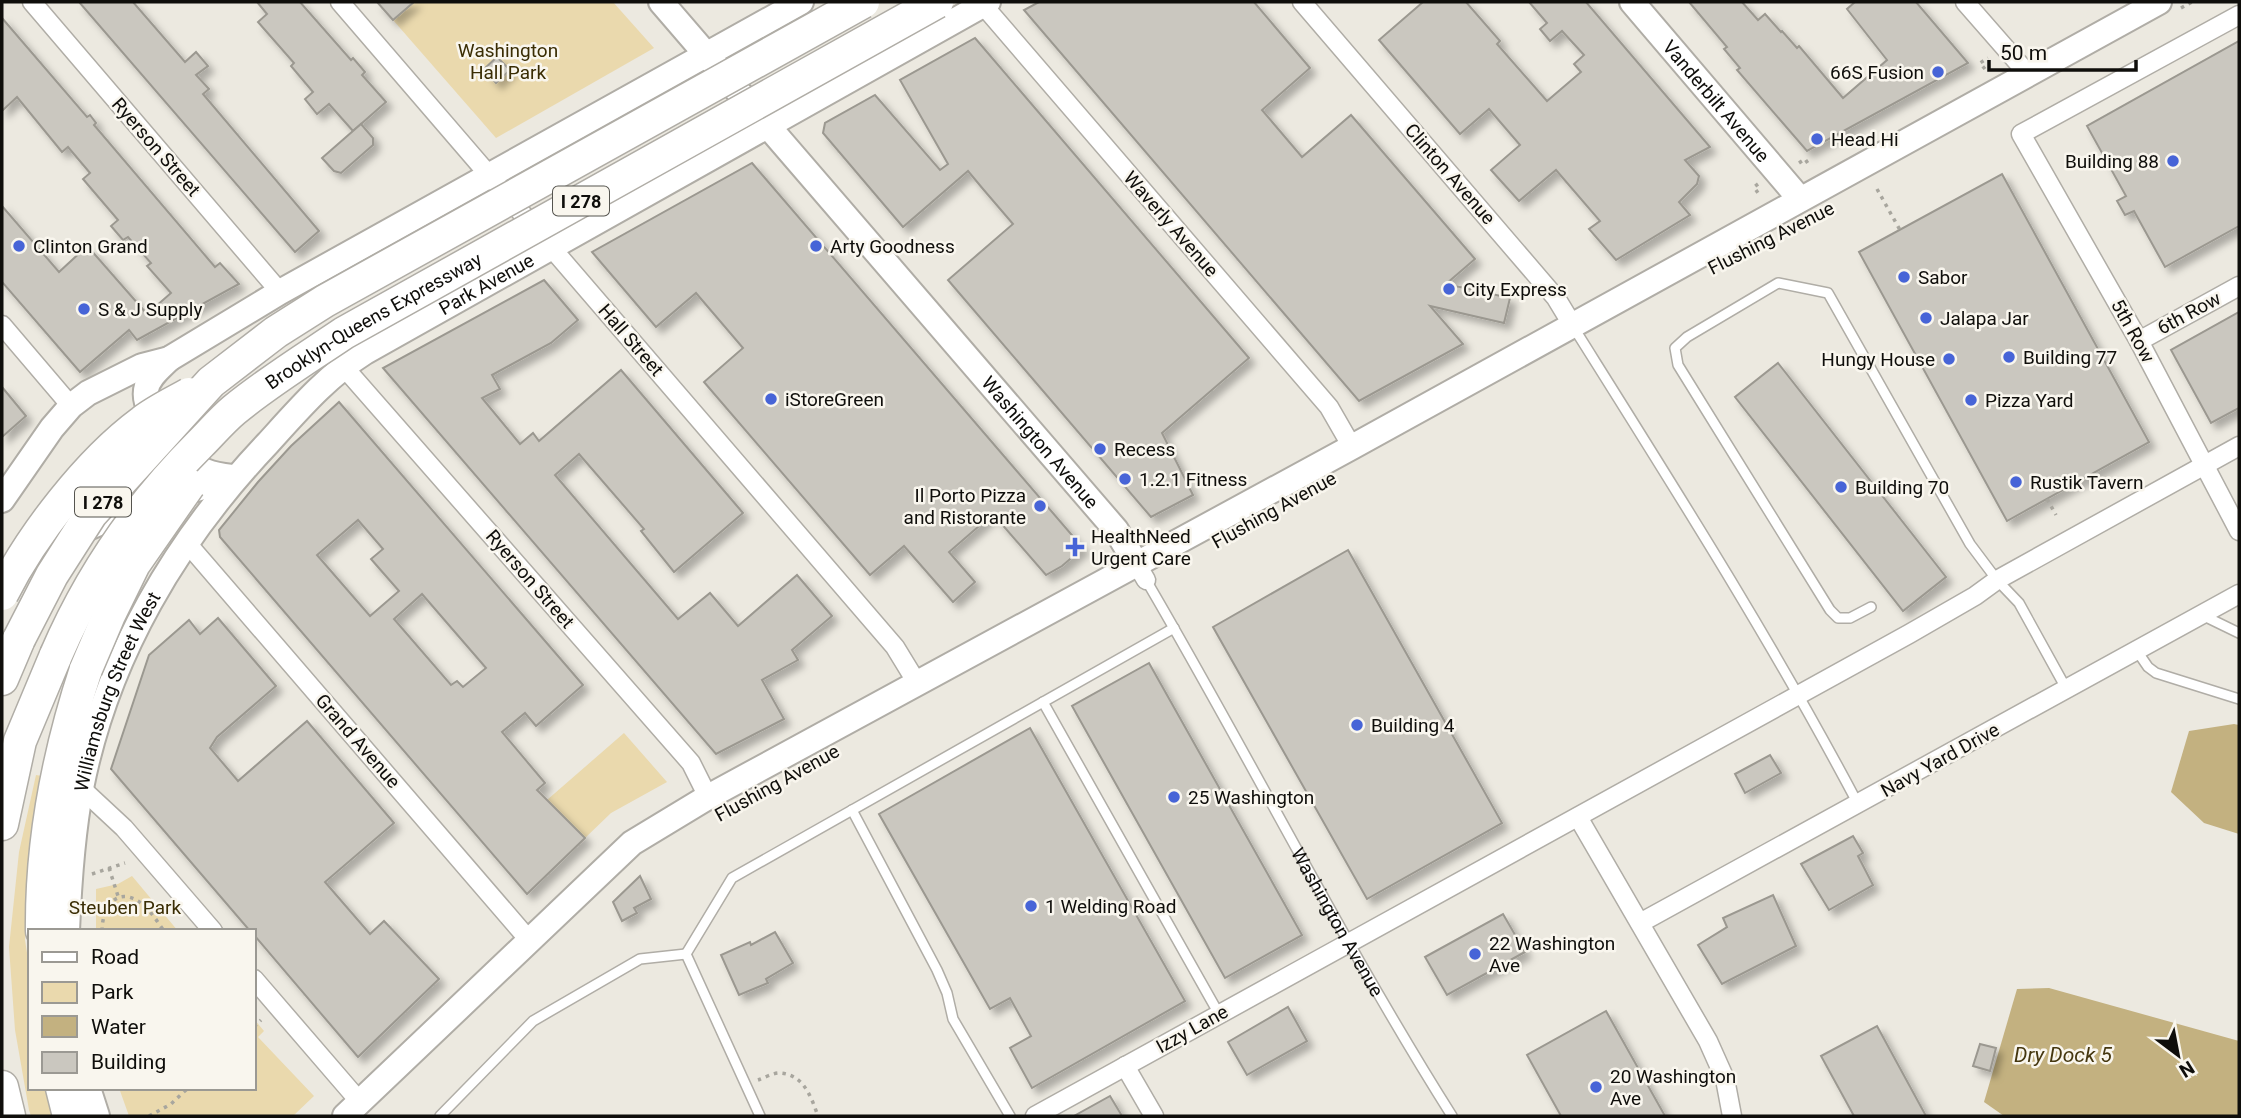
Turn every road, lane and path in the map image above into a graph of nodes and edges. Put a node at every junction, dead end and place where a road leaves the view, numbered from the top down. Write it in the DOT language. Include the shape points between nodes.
graph roads {
  1 [pos="32,2"];
  2 [pos="340,2"];
  3 [pos="661,2"];
  4 [pos="801,2"];
  5 [pos="863,2"];
  6 [pos="937,2"];
  7 [pos="1302,2"];
  8 [pos="1632,2"];
  9 [pos="1965,2"];
  10 [pos="2192,2"];
  11 [pos="986,3"];
  12 [pos="2170,5"];
  13 [pos="2239,15"];
  14 [pos="706,55"];
  15 [pos="1988,58"];
  16 [pos="1985,69"];
  17 [pos="2028,74"];
  18 [pos="766,125"];
  19 [pos="1797,164"];
  20 [pos="1809,165"];
  21 [pos="490,176"];
  22 [pos="1760,183"];
  23 [pos="1877,189"];
  24 [pos="1758,193"];
  25 [pos="1800,199"];
  26 [pos="1900,230"];
  27 [pos="551,246"];
  28 [pos="2239,286"];
  29 [pos="280,292"];
  30 [pos="2,325"];
  31 [pos="1573,326"];
  32 [pos="2139,341"];
  33 [pos="169,359"];
  34 [pos="344,366"];
  35 [pos="211,382"];
  36 [pos="71,406"];
  37 [pos="233,411"];
  38 [pos="2239,446"];
  39 [pos="1352,447"];
  40 [pos="2205,465"];
  41 [pos="235,477"];
  42 [pos="2047,499"];
  43 [pos="2,500"];
  44 [pos="2056,515"];
  45 [pos="2239,531"];
  46 [pos="187,543"];
  47 [pos="1141,571"];
  48 [pos="2,577"];
  49 [pos="1997,580"];
  50 [pos="2,594"];
  51 [pos="2239,594"];
  52 [pos="1871,607"];
  53 [pos="2202,615"];
  54 [pos="1174,628"];
  55 [pos="2239,634"];
  56 [pos="2137,651"];
  57 [pos="2,679"];
  58 [pos="917,683"];
  59 [pos="2067,690"];
  60 [pos="1797,694"];
  61 [pos="2239,699"];
  62 [pos="1042,702"];
  63 [pos="81,788"];
  64 [pos="708,797"];
  65 [pos="1858,804"];
  66 [pos="852,810"];
  67 [pos="1578,817"];
  68 [pos="2,824"];
  69 [pos="125,863"];
  70 [pos="109,868"];
  71 [pos="92,874"];
  72 [pos="119,897"];
  73 [pos="1640,923"];
  74 [pos="42,929"];
  75 [pos="66,929"];
  76 [pos="102,929"];
  77 [pos="162,929"];
  78 [pos="211,929"];
  79 [pos="529,940"];
  80 [pos="1349,942"];
  81 [pos="687,954"];
  82 [pos="256,982"];
  83 [pos="1219,1014"];
  84 [pos="261,1020"];
  85 [pos="256,1025"];
  86 [pos="1125,1066"];
  87 [pos="745,1084"];
  88 [pos="2,1087"];
  89 [pos="62,1090"];
  90 [pos="89,1090"];
  91 [pos="187,1090"];
  92 [pos="352,1109"];
  93 [pos="9,1116"];
  94 [pos="69,1116"];
  95 [pos="97,1116"];
  96 [pos="149,1116"];
  97 [pos="440,1116"];
  98 [pos="760,1116"];
  99 [pos="818,1116"];
  100 [pos="1010,1116"];
  101 [pos="1035,1116"];
  102 [pos="1154,1116"];
  103 [pos="1452,1116"];
  104 [pos="1732,1116"];
  1 -- 29 [label="street, Ryerson Street"];
  2 -- 21 [label="street, Hall Street"];
  3 -- 14 [label="main road, Washington Avenue"];
  4 -- 14 [label="main road"];
  5 -- 35 [label="highway, Brooklyn-Queens Expressway / I 278, bridge" via="325,301"];
  6 -- 37 [label="highway, Brooklyn-Queens Expressway / I 278, bridge" via="344,333"];
  7 -- 31 [label="street, Clinton Avenue" via="1556,298"];
  8 -- 25 [label="main road, Vanderbilt Avenue"];
  9 -- 17 [label="street"];
  10 -- 12 [label="path"];
  11 -- 18 [label="main road, Park Avenue"];
  11 -- 39 [label="street, Waverly Avenue" via="1329,407"];
  12 -- 17 [label="main road, Flushing Avenue"];
  13 -- 32 [label="street, 5th Row" via="2021,134"];
  14 -- 18 [label="main road, Washington Avenue"];
  14 -- 21 [label="main road"];
  15 -- 16 [label="path" via="1980,63"];
  17 -- 25 [label="main road, Flushing Avenue"];
  18 -- 27 [label="main road, Park Avenue"];
  18 -- 47 [label="main road, Washington Avenue" via="1116,530"];
  19 -- 20 [label="path" via="1805,159"];
  21 -- 27 [label="street, Hall Street"];
  21 -- 29 [label="main road"];
  22 -- 24 [label="path" via="1754,187"];
  23 -- 26 [label="path"];
  25 -- 31 [label="main road, Flushing Avenue"];
  27 -- 34 [label="main road, Park Avenue"];
  27 -- 58 [label="street, Hall Street" via="895,647"];
  28 -- 32 [label="street, 6th Row"];
  29 -- 33 [label="main road"];
  30 -- 36 [label="street"];
  31 -- 39 [label="main road, Flushing Avenue"];
  31 -- 60 [label="lane, Clinton Avenue"];
  32 -- 40 [label="street, 5th Row"];
  33 -- 36 [label="main road" via="142,366"];
  33 -- 41 [label="main road" via="147,385 154,418 195,466 213,475"];
  34 -- 41 [label="main road, Park Avenue"];
  34 -- 64 [label="street, Ryerson Street" via="691,763"];
  35 -- 50 [label="highway, bridge" via="142,422 100,461 22,557"];
  35 -- 57 [label="highway, Brooklyn-Queens Expressway / I 278, bridge" via="91,514 52,575"];
  36 -- 43 [label="main road"];
  37 -- 68 [label="highway, Brooklyn-Queens Expressway / I 278, bridge" via="174,470 85,593 20,741"];
  37 -- 74 [label="highway, bridge" via="206,463 134,564 86,669 69,720 50,811"];
  38 -- 40 [label="street"];
  39 -- 47 [label="main road, Flushing Avenue"];
  40 -- 45 [label="street, 5th Row"];
  40 -- 49 [label="street"];
  41 -- 46 [label="main road, Williamsburg Street West"];
  41 -- 48 [label="main road, Park Avenue" via="90,527"];
  42 -- 44 [label="path"];
  46 -- 63 [label="main road, Williamsburg Street West" via="152,595 123,652 100,713"];
  46 -- 79 [label="street, Grand Avenue"];
  47 -- 54 [label="lane, Washington Avenue"];
  47 -- 58 [label="main road, Flushing Avenue"];
  49 -- 52 [label="lane" via="1970,544 1828,293 1778,283 1687,337 1675,348 1678,365 1830,610 1838,618 1850,618"];
  49 -- 59 [label="lane" via="2019,603"];
  49 -- 60 [label="street"];
  51 -- 53 [label="street, Navy Yard Drive"];
  53 -- 55 [label="lane"];
  53 -- 56 [label="street, Navy Yard Drive"];
  54 -- 62 [label="lane"];
  54 -- 80 [label="lane, Washington Avenue"];
  56 -- 59 [label="street, Navy Yard Drive"];
  56 -- 61 [label="lane" via="2156,673"];
  58 -- 64 [label="main road, Flushing Avenue"];
  59 -- 65 [label="street, Navy Yard Drive"];
  60 -- 65 [label="lane, Clinton Avenue"];
  60 -- 67 [label="street"];
  62 -- 66 [label="lane"];
  62 -- 83 [label="lane"];
  63 -- 75 [label="main road, Williamsburg Street West"];
  63 -- 78 [label="street" via="124,828"];
  64 -- 79 [label="main road, Flushing Avenue" via="632,843"];
  65 -- 73 [label="street, Navy Yard Drive"];
  66 -- 81 [label="lane" via="732,878"];
  66 -- 100 [label="lane" via="937,970 953,1019"];
  67 -- 73 [label="street"];
  67 -- 80 [label="street"];
  69 -- 70 [label="path"];
  70 -- 71 [label="path"];
  70 -- 72 [label="path"];
  72 -- 76 [label="path" via="104,913"];
  72 -- 77 [label="path" via="138,901"];
  73 -- 104 [label="street" via="1717,1059"];
  79 -- 92 [label="main road, Flushing Avenue"];
  80 -- 83 [label="street, Izzy Lane"];
  80 -- 103 [label="lane, Washington Avenue"];
  81 -- 87 [label="lane"];
  81 -- 97 [label="lane" via="640,959 533,1021"];
  82 -- 92 [label="street"];
  83 -- 86 [label="street, Izzy Lane"];
  84 -- 85 [label="path"];
  86 -- 101 [label="street, Izzy Lane"];
  86 -- 102 [label="street"];
  87 -- 98 [label="lane"];
  87 -- 99 [label="path" via="778,1073 799,1080"];
  88 -- 93 [label="highway"];
  89 -- 94 [label="highway"];
  90 -- 95 [label="main road"];
  91 -- 96 [label="path"];
}
